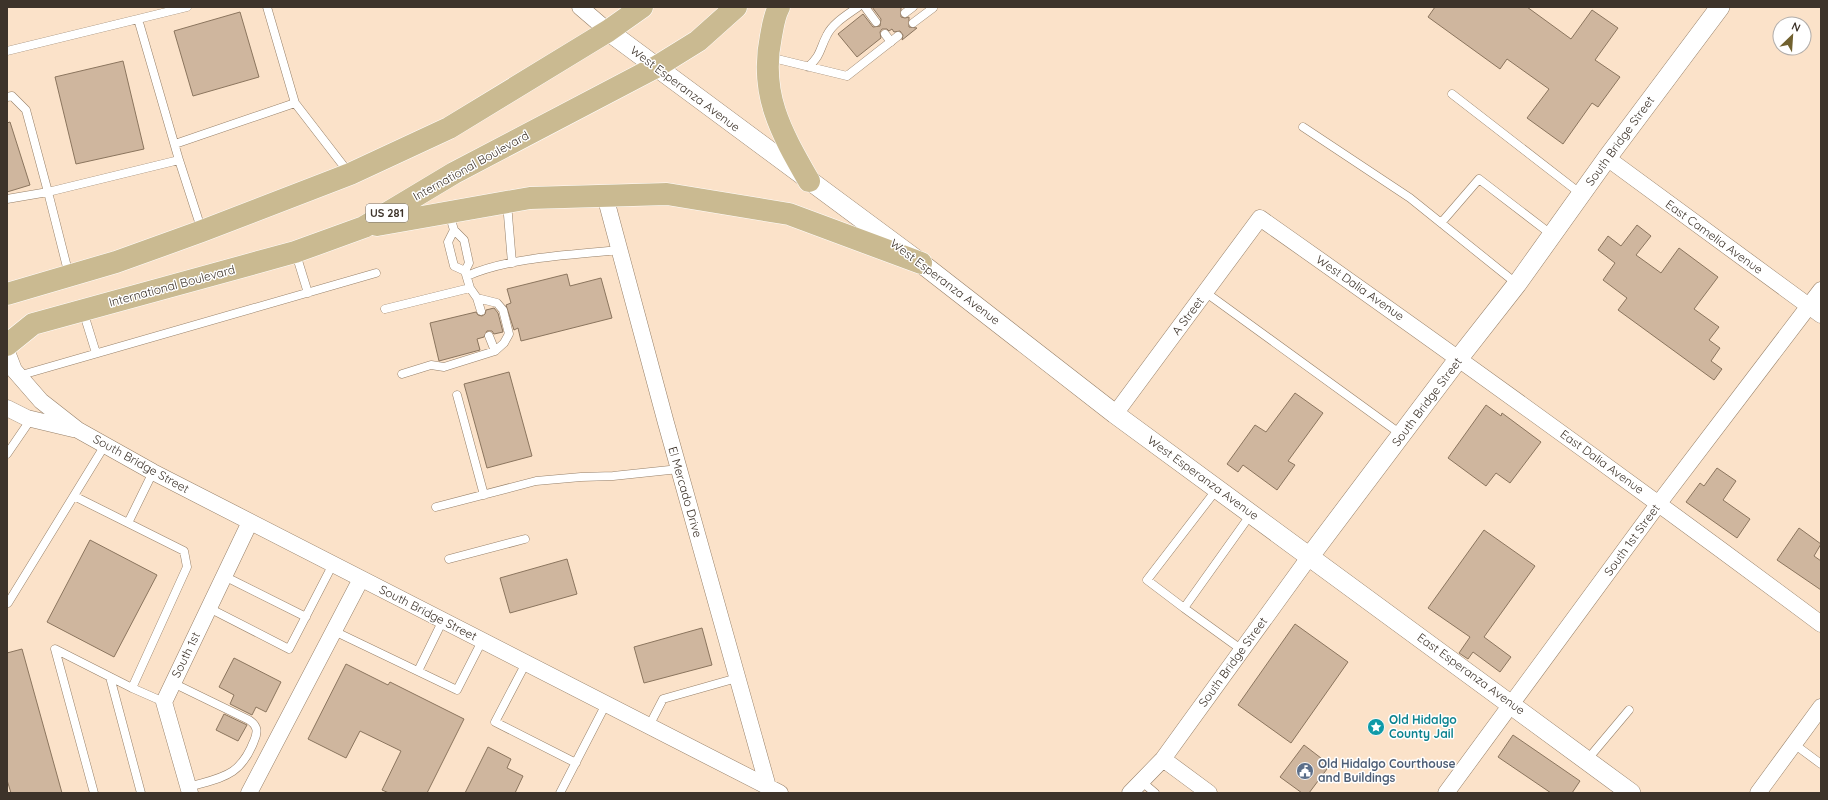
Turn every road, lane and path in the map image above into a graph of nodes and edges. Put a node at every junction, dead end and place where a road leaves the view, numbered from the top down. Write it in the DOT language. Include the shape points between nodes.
graph roads {
  1 [pos="187,7"];
  2 [pos="267,7"];
  3 [pos="580,7"];
  4 [pos="642,7"];
  5 [pos="736,7"];
  6 [pos="779,7"];
  7 [pos="858,7"];
  8 [pos="865,7"];
  9 [pos="913,7"];
  10 [pos="932,7"];
  11 [pos="1720,7"];
  12 [pos="878,9"];
  13 [pos="905,13"];
  14 [pos="870,14"];
  15 [pos="138,19"];
  16 [pos="876,22"];
  17 [pos="913,23"];
  18 [pos="608,31"];
  19 [pos="885,34"];
  20 [pos="898,36"];
  21 [pos="890,42"];
  22 [pos="7,52"];
  23 [pos="767,57"];
  24 [pos="656,67"];
  25 [pos="808,67"];
  26 [pos="1452,94"];
  27 [pos="7,97"];
  28 [pos="295,103"];
  29 [pos="1303,127"];
  30 [pos="175,144"];
  31 [pos="1606,158"];
  32 [pos="179,160"];
  33 [pos="350,174"];
  34 [pos="809,181"];
  35 [pos="48,192"];
  36 [pos="1581,194"];
  37 [pos="605,196"];
  38 [pos="7,199"];
  39 [pos="507,202"];
  40 [pos="1260,218"];
  41 [pos="451,221"];
  42 [pos="1441,223"];
  43 [pos="364,227"];
  44 [pos="202,231"];
  45 [pos="1552,235"];
  46 [pos="620,250"];
  47 [pos="295,252"];
  48 [pos="512,263"];
  49 [pos="921,263"];
  50 [pos="376,273"];
  51 [pos="466,273"];
  52 [pos="69,276"];
  53 [pos="1517,284"];
  54 [pos="470,288"];
  55 [pos="1821,290"];
  56 [pos="1205,292"];
  57 [pos="308,293"];
  58 [pos="7,294"];
  59 [pos="477,298"];
  60 [pos="385,308"];
  61 [pos="83,311"];
  62 [pos="481,311"];
  63 [pos="1815,311"];
  64 [pos="489,336"];
  65 [pos="7,346"];
  66 [pos="7,352"];
  67 [pos="495,352"];
  68 [pos="96,353"];
  69 [pos="1459,358"];
  70 [pos="402,374"];
  71 [pos="18,376"];
  72 [pos="457,395"];
  73 [pos="7,408"];
  74 [pos="1115,414"];
  75 [pos="31,419"];
  76 [pos="78,430"];
  77 [pos="1402,435"];
  78 [pos="105,445"];
  79 [pos="7,454"];
  80 [pos="679,468"];
  81 [pos="154,472"];
  82 [pos="1217,488"];
  83 [pos="484,495"];
  84 [pos="74,496"];
  85 [pos="1659,503"];
  86 [pos="436,507"];
  87 [pos="1251,513"];
  88 [pos="250,522"];
  89 [pos="128,523"];
  90 [pos="525,539"];
  91 [pos="1310,556"];
  92 [pos="449,559"];
  93 [pos="333,564"];
  94 [pos="224,576"];
  95 [pos="362,579"];
  96 [pos="8,602"];
  97 [pos="209,608"];
  98 [pos="1184,608"];
  99 [pos="306,617"];
  100 [pos="443,620"];
  101 [pos="1821,624"];
  102 [pos="334,631"];
  103 [pos="482,641"];
  104 [pos="1242,650"];
  105 [pos="526,663"];
  106 [pos="418,671"];
  107 [pos="110,677"];
  108 [pos="737,678"];
  109 [pos="173,683"];
  110 [pos="132,688"];
  111 [pos="164,702"];
  112 [pos="606,704"];
  113 [pos="1511,704"];
  114 [pos="1821,707"];
  115 [pos="1629,710"];
  116 [pos="649,726"];
  117 [pos="1794,744"];
  118 [pos="1163,759"];
  119 [pos="1587,760"];
  120 [pos="576,763"];
  121 [pos="1821,764"];
  122 [pos="1141,781"];
  123 [pos="189,790"];
  124 [pos="774,790"];
  125 [pos="94,793"];
  126 [pos="141,793"];
  127 [pos="249,793"];
  128 [pos="560,793"];
  129 [pos="1130,793"];
  130 [pos="1155,793"];
  131 [pos="1209,793"];
  132 [pos="1446,793"];
  133 [pos="1631,793"];
  134 [pos="1758,793"];
  1 -- 15 [label="lane"];
  2 -- 28 [label="lane"];
  3 -- 18 [label="street, West Esperanza Avenue"];
  4 -- 18 [label="main road"];
  5 -- 24 [label="main road, International Boulevard / US 281" via="698,41"];
  6 -- 23 [label="main road" via="775,14"];
  7 -- 25 [label="lane" via="837,22 827,34 818,58"];
  8 -- 14 [label="lane"];
  9 -- 13 [label="lane"];
  10 -- 17 [label="lane"];
  11 -- 31 [label="street, South Bridge Street"];
  12 -- 14 [label="lane"];
  14 -- 16 [label="lane"];
  15 -- 22 [label="lane"];
  15 -- 30 [label="lane"];
  18 -- 24 [label="street, West Esperanza Avenue"];
  18 -- 33 [label="main road" via="449,128"];
  19 -- 21 [label="lane"];
  20 -- 21 [label="lane"];
  21 -- 25 [label="lane" via="847,76"];
  23 -- 25 [label="lane"];
  23 -- 34 [label="main road" via="770,100 784,136"];
  24 -- 34 [label="street, West Esperanza Avenue"];
  24 -- 43 [label="main road, International Boulevard / US 281" via="454,173"];
  26 -- 36 [label="lane"];
  27 -- 35 [label="lane" via="12,96 26,110"];
  28 -- 30 [label="lane"];
  28 -- 33 [label="lane"];
  29 -- 42 [label="lane" via="1410,198"];
  30 -- 32 [label="lane"];
  31 -- 36 [label="street, South Bridge Street"];
  31 -- 63 [label="street, East Camelia Avenue"];
  32 -- 35 [label="lane"];
  32 -- 44 [label="lane"];
  33 -- 44 [label="main road"];
  34 -- 49 [label="street, West Esperanza Avenue"];
  35 -- 38 [label="lane"];
  35 -- 52 [label="lane"];
  36 -- 45 [label="street, South Bridge Street"];
  37 -- 39 [label="main road" via="530,198"];
  37 -- 46 [label="street, El Mercado Drive"];
  37 -- 49 [label="main road" via="667,194 789,214"];
  39 -- 41 [label="main road"];
  39 -- 48 [label="lane"];
  40 -- 56 [label="street, A Street"];
  40 -- 69 [label="street, West Dalia Avenue"];
  41 -- 43 [label="main road"];
  41 -- 51 [label="lane" via="464,240 469,263"];
  41 -- 51 [label="lane" via="448,242 454,266"];
  42 -- 45 [label="lane" via="1479,179"];
  42 -- 53 [label="lane"];
  43 -- 47 [label="main road, International Boulevard / US 281"];
  44 -- 52 [label="main road"];
  45 -- 53 [label="street, South Bridge Street"];
  46 -- 48 [label="lane"];
  46 -- 80 [label="street, El Mercado Drive"];
  47 -- 57 [label="lane"];
  47 -- 61 [label="main road, International Boulevard / US 281"];
  48 -- 51 [label="lane"];
  49 -- 74 [label="street, West Esperanza Avenue"];
  50 -- 57 [label="lane"];
  51 -- 54 [label="lane"];
  52 -- 58 [label="main road"];
  53 -- 69 [label="street, South Bridge Street"];
  54 -- 59 [label="lane"];
  54 -- 60 [label="lane"];
  55 -- 63 [label="street, South 1st Street"];
  56 -- 74 [label="street, A Street"];
  56 -- 77 [label="lane"];
  57 -- 68 [label="lane"];
  59 -- 62 [label="lane"];
  59 -- 67 [label="lane" via="497,303 503,310 508,334 504,344"];
  61 -- 65 [label="main road, International Boulevard / US 281" via="33,324"];
  61 -- 68 [label="lane"];
  63 -- 85 [label="street, South 1st Street"];
  64 -- 67 [label="lane"];
  66 -- 71 [label="street, South Bridge Street"];
  67 -- 70 [label="lane" via="444,367 431,365"];
  68 -- 71 [label="lane"];
  69 -- 77 [label="street, South Bridge Street"];
  69 -- 85 [label="street, East Dalia Avenue"];
  71 -- 76 [label="street, South Bridge Street" via="41,401"];
  72 -- 83 [label="lane"];
  73 -- 75 [label="street, South Bridge Street"];
  74 -- 82 [label="street, West Esperanza Avenue"];
  75 -- 76 [label="street, South Bridge Street"];
  75 -- 79 [label="lane"];
  76 -- 78 [label="street, South Bridge Street"];
  77 -- 91 [label="street, South Bridge Street"];
  78 -- 81 [label="street, South Bridge Street"];
  78 -- 84 [label="lane"];
  80 -- 83 [label="lane" via="536,481"];
  80 -- 108 [label="street, El Mercado Drive"];
  81 -- 88 [label="street, South Bridge Street"];
  81 -- 89 [label="lane"];
  82 -- 87 [label="street, West Esperanza Avenue"];
  82 -- 98 [label="lane" via="1147,580"];
  83 -- 86 [label="lane"];
  84 -- 89 [label="lane"];
  84 -- 96 [label="lane"];
  85 -- 101 [label="street, East Dalia Avenue"];
  85 -- 113 [label="street, South 1st Street"];
  87 -- 91 [label="street, West Esperanza Avenue"];
  87 -- 98 [label="lane"];
  88 -- 93 [label="street, South Bridge Street"];
  88 -- 94 [label="street, South 1st"];
  89 -- 110 [label="lane" via="184,551 187,567"];
  90 -- 92 [label="lane"];
  91 -- 104 [label="street, South Bridge Street"];
  91 -- 113 [label="street, East Esperanza Avenue"];
  93 -- 95 [label="street, South Bridge Street"];
  93 -- 99 [label="lane"];
  94 -- 97 [label="street, South 1st"];
  94 -- 99 [label="lane"];
  95 -- 100 [label="street, South Bridge Street"];
  95 -- 102 [label="street"];
  97 -- 99 [label="lane" via="289,650"];
  97 -- 109 [label="street, South 1st"];
  98 -- 104 [label="lane"];
  100 -- 103 [label="street, South Bridge Street"];
  100 -- 106 [label="lane"];
  102 -- 106 [label="lane"];
  102 -- 127 [label="street"];
  103 -- 105 [label="street, South Bridge Street"];
  103 -- 106 [label="lane" via="457,690"];
  104 -- 118 [label="street, South Bridge Street"];
  105 -- 112 [label="street, South Bridge Street"];
  105 -- 120 [label="lane" via="495,722"];
  107 -- 110 [label="lane"];
  107 -- 125 [label="lane" via="55,649"];
  107 -- 126 [label="lane"];
  108 -- 116 [label="lane" via="663,699"];
  108 -- 124 [label="street, El Mercado Drive"];
  109 -- 111 [label="street, South 1st"];
  109 -- 123 [label="lane" via="249,720 255,724 257,733 249,755 239,768"];
  110 -- 111 [label="lane"];
  111 -- 123 [label="street"];
  112 -- 116 [label="street, South Bridge Street"];
  112 -- 120 [label="lane"];
  113 -- 119 [label="street, East Esperanza Avenue"];
  113 -- 132 [label="street, South 1st Street"];
  114 -- 117 [label="street"];
  115 -- 119 [label="lane"];
  116 -- 124 [label="street, South Bridge Street"];
  117 -- 121 [label="lane"];
  117 -- 134 [label="street"];
  118 -- 122 [label="street, South Bridge Street"];
  118 -- 131 [label="street"];
  119 -- 133 [label="street, East Esperanza Avenue"];
  120 -- 128 [label="lane"];
  122 -- 129 [label="street, South Bridge Street"];
  122 -- 130 [label="lane"];
}
